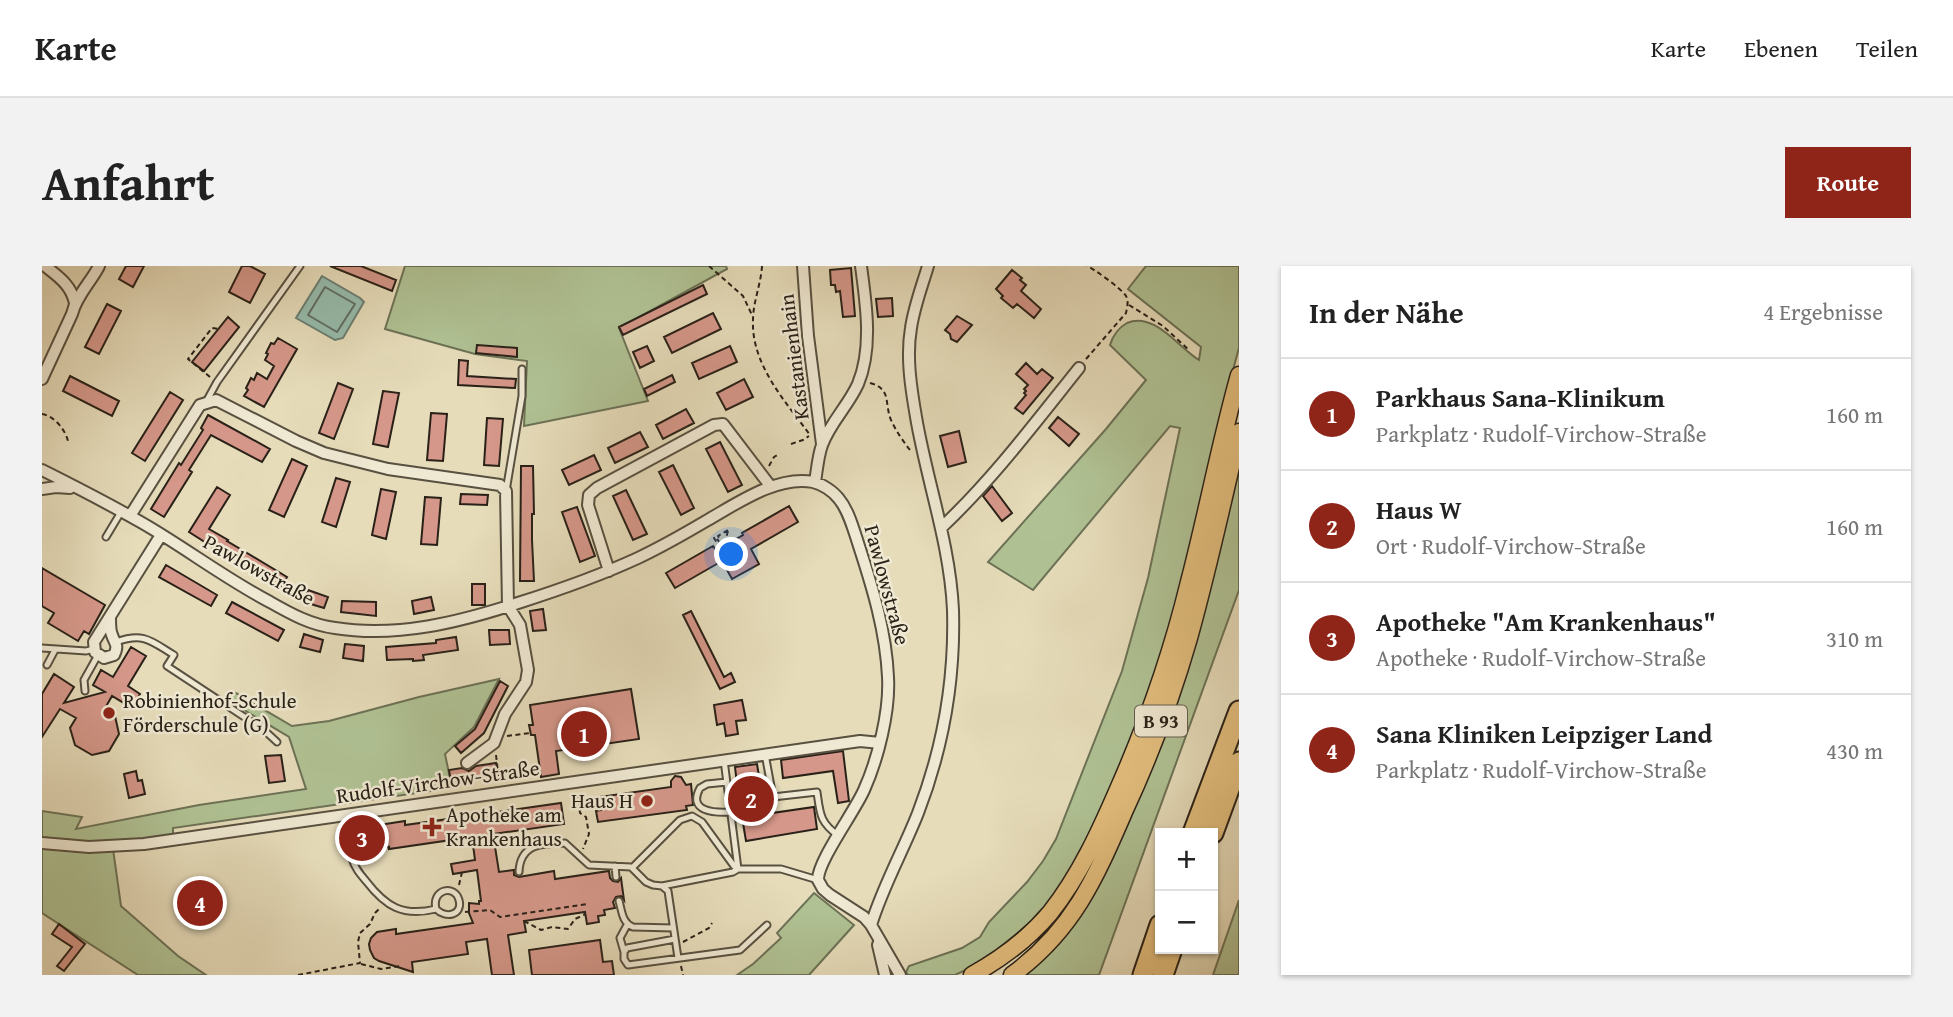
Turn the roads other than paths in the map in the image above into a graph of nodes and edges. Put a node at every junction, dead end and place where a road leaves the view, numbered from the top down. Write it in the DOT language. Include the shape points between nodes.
graph roads {
  1 [pos="45,266"];
  2 [pos="99,266"];
  3 [pos="300,266"];
  4 [pos="803,266"];
  5 [pos="861,266"];
  6 [pos="928,266"];
  7 [pos="75,303"];
  8 [pos="1079,368"];
  9 [pos="522,369"];
  10 [pos="1239,375"];
  11 [pos="42,379"];
  12 [pos="211,401"];
  13 [pos="1239,432"];
  14 [pos="822,444"];
  15 [pos="42,470"];
  16 [pos="816,482"];
  17 [pos="771,486"];
  18 [pos="42,489"];
  19 [pos="78,489"];
  20 [pos="506,491"];
  21 [pos="126,514"];
  22 [pos="941,528"];
  23 [pos="161,534"];
  24 [pos="106,537"];
  25 [pos="609,571"];
  26 [pos="508,606"];
  27 [pos="110,618"];
  28 [pos="116,642"];
  29 [pos="42,648"];
  30 [pos="54,650"];
  31 [pos="96,652"];
  32 [pos="47,665"];
  33 [pos="85,691"];
  34 [pos="1239,711"];
  35 [pos="277,742"];
  36 [pos="880,743"];
  37 [pos="765,754"];
  38 [pos="724,760"];
  39 [pos="1239,762"];
  40 [pos="467,763"];
  41 [pos="727,782"];
  42 [pos="731,812"];
  43 [pos="344,815"];
  44 [pos="1195,828"];
  45 [pos="1215,828"];
  46 [pos="839,835"];
  47 [pos="42,843"];
  48 [pos="615,866"];
  49 [pos="632,868"];
  50 [pos="738,869"];
  51 [pos="519,872"];
  52 [pos="615,877"];
  53 [pos="818,880"];
  54 [pos="663,886"];
  55 [pos="619,901"];
  56 [pos="436,909"];
  57 [pos="627,925"];
  58 [pos="767,925"];
  59 [pos="871,925"];
  60 [pos="673,928"];
  61 [pos="1155,940"];
  62 [pos="675,942"];
  63 [pos="879,942"];
  64 [pos="624,952"];
  65 [pos="1170,954"];
  66 [pos="678,958"];
  67 [pos="885,975"];
  68 [pos="900,975"];
  69 [pos="972,975"];
  70 [pos="1012,975"];
  71 [pos="1143,975"];
  72 [pos="1163,975"];
  1 -- 7 [label="street" via="71,289"];
  2 -- 7 [label="street"];
  3 -- 12 [label="lane" via="217,382"];
  4 -- 14 [label="street, Kastanienhain"];
  5 -- 14 [label="street" via="866,345 858,382"];
  6 -- 22 [label="street" via="909,351 922,453"];
  7 -- 11 [label="street"];
  8 -- 22 [label="street" via="999,467"];
  9 -- 20 [label="lane" via="522,396"];
  10 -- 69 [label="main road, B 93" via="1174,636 1146,723 1111,806 1074,879 1048,915 1017,946"];
  12 -- 20 [label="street" via="324,453 388,468 493,483"];
  12 -- 21 [label="street" via="200,405"];
  13 -- 70 [label="main road, B 93" via="1187,645 1136,787 1073,914 1043,949"];
  14 -- 16 [label="street"];
  15 -- 19 [label="street, Pawlowstraße"];
  16 -- 17 [label="street, Pawlowstraße"];
  16 -- 36 [label="street, Pawlowstraße" via="841,500 880,616 889,681"];
  17 -- 25 [label="street, Pawlowstraße"];
  17 -- 25 [label="street" via="723,424 714,425 589,495 588,505"];
  18 -- 19 [label="street"];
  19 -- 21 [label="street, Pawlowstraße"];
  20 -- 26 [label="street"];
  21 -- 23 [label="street, Pawlowstraße"];
  21 -- 24 [label="lane"];
  22 -- 59 [label="street" via="953,611 947,710 931,779"];
  23 -- 26 [label="street, Pawlowstraße" via="246,590 299,618 335,628 421,628"];
  23 -- 27 [label="street"];
  25 -- 26 [label="street, Pawlowstraße"];
  26 -- 40 [label="street" via="520,625 526,682 505,714 494,743"];
  27 -- 28 [label="street"];
  27 -- 31 [label="street" via="94,642"];
  28 -- 31 [label="street" via="111,657"];
  28 -- 35 [label="lane" via="141,636 174,655 167,666"];
  29 -- 30 [label="lane"];
  30 -- 31 [label="lane"];
  30 -- 32 [label="lane"];
  31 -- 33 [label="lane" via="83,680"];
  34 -- 44 [label="highway"];
  36 -- 37 [label="street, Rudolf-Virchow-Straße" via="860,741"];
  36 -- 46 [label="street, Pawlowstraße" via="865,789"];
  37 -- 38 [label="street, Rudolf-Virchow-Straße"];
  37 -- 46 [label="lane" via="773,797 817,792 820,815"];
  38 -- 41 [label="lane"];
  38 -- 43 [label="street, Rudolf-Virchow-Straße"];
  39 -- 45 [label="highway"];
  41 -- 42 [label="lane"];
  41 -- 42 [label="lane" via="700,788 697,800 707,811"];
  42 -- 50 [label="lane"];
  43 -- 47 [label="street, Rudolf-Virchow-Straße" via="144,844 89,847"];
  43 -- 56 [label="lane" via="352,859 370,887 386,903 407,911"];
  46 -- 53 [label="street, Pawlowstraße" via="820,866"];
  48 -- 49 [label="lane"];
  48 -- 51 [label="lane" via="589,865 565,843 530,848 519,862"];
  48 -- 52 [label="lane"];
  49 -- 50 [label="lane" via="680,820 692,816"];
  49 -- 54 [label="lane" via="653,886"];
  50 -- 53 [label="lane" via="781,869"];
  50 -- 54 [label="lane"];
  53 -- 59 [label="street" via="830,895"];
  54 -- 60 [label="lane" via="668,891"];
  55 -- 57 [label="lane"];
  56 -- 56 [label="lane" via="439,894 446,891 457,896 460,904 453,914 447,916"];
  57 -- 60 [label="lane"];
  57 -- 64 [label="lane" via="620,938"];
  58 -- 66 [label="lane" via="740,950"];
  59 -- 63 [label="street"];
  60 -- 62 [label="lane"];
  61 -- 71 [label="highway"];
  62 -- 64 [label="lane" via="634,946"];
  62 -- 66 [label="lane"];
  63 -- 67 [label="street"];
  63 -- 68 [label="street"];
  64 -- 66 [label="lane" via="628,965"];
  65 -- 72 [label="highway"];
}
